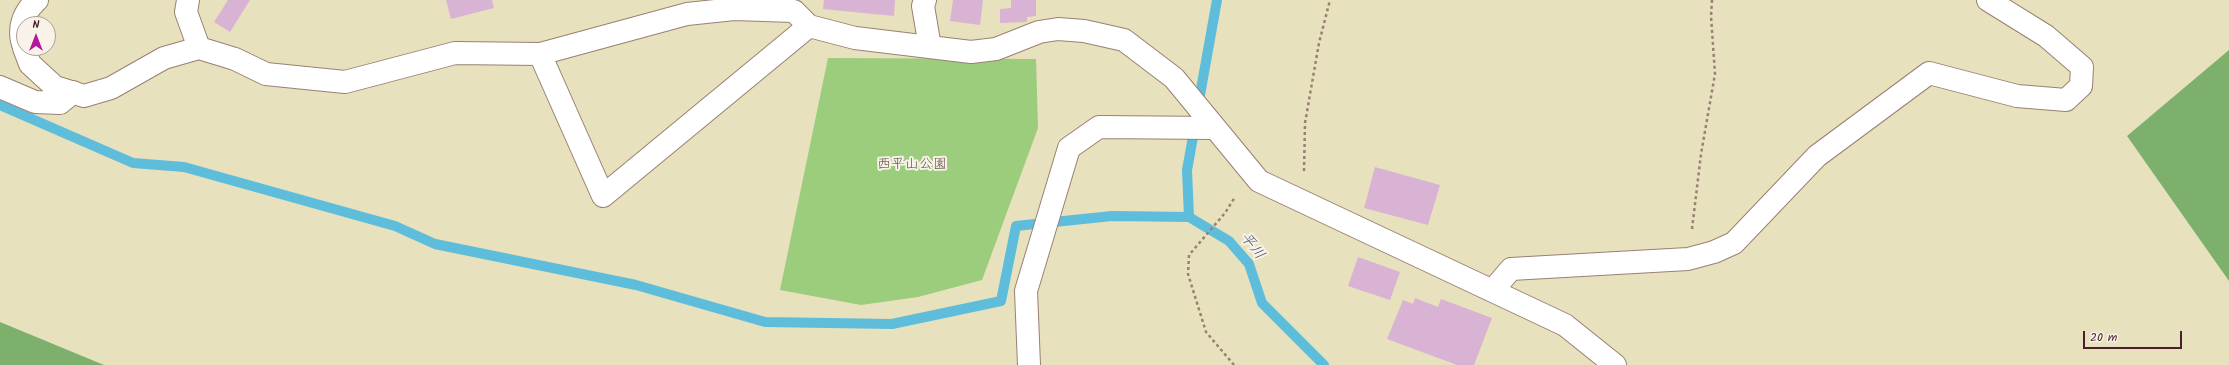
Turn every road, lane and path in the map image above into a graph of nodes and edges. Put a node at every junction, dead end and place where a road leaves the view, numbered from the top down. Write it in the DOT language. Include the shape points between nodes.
graph roads {
  1 [pos="37,0"];
  2 [pos="188,0"];
  3 [pos="925,0"];
  4 [pos="1330,0"];
  5 [pos="1712,0"];
  6 [pos="1988,0"];
  7 [pos="793,5"];
  8 [pos="25,16"];
  9 [pos="809,26"];
  10 [pos="930,47"];
  11 [pos="199,48"];
  12 [pos="540,54"];
  13 [pos="27,56"];
  14 [pos="0,87"];
  15 [pos="72,92"];
  16 [pos="1215,128"];
  17 [pos="1303,201"];
  18 [pos="1226,213"];
  19 [pos="1688,259"];
  20 [pos="1493,290"];
  21 [pos="1029,365"];
  22 [pos="1234,365"];
  23 [pos="1615,365"];
  1 -- 8 [label="street"];
  2 -- 11 [label="street" via="186,12"];
  3 -- 10 [label="street" via="923,6"];
  4 -- 17 [label="path" via="1319,43 1305,123"];
  5 -- 19 [label="path" via="1715,74 1701,154"];
  6 -- 19 [label="street" via="2046,36 2082,66 2082,86 2066,100 2017,96 1929,73 1817,156 1734,244"];
  7 -- 9 [label="street"];
  7 -- 12 [label="street" via="687,14"];
  9 -- 10 [label="street" via="854,38"];
  9 -- 12 [label="street" via="603,196"];
  10 -- 16 [label="street" via="971,52 996,49 1039,32 1058,28 1124,40 1174,78"];
  11 -- 12 [label="street" via="234,59 266,74 345,82 455,53"];
  11 -- 15 [label="street" via="164,58 111,88 84,96"];
  13 -- 15 [label="street" via="30,64 55,87"];
  14 -- 15 [label="street" via="35,102 60,104"];
  16 -- 17 [label="street" via="1260,181"];
  16 -- 21 [label="street" via="1099,127 1069,148 1026,291"];
  17 -- 20 [label="street"];
  18 -- 22 [label="path" via="1189,255 1188,274 1206,332"];
  19 -- 20 [label="street" via="1511,269"];
  20 -- 23 [label="street" via="1565,325"];
}
